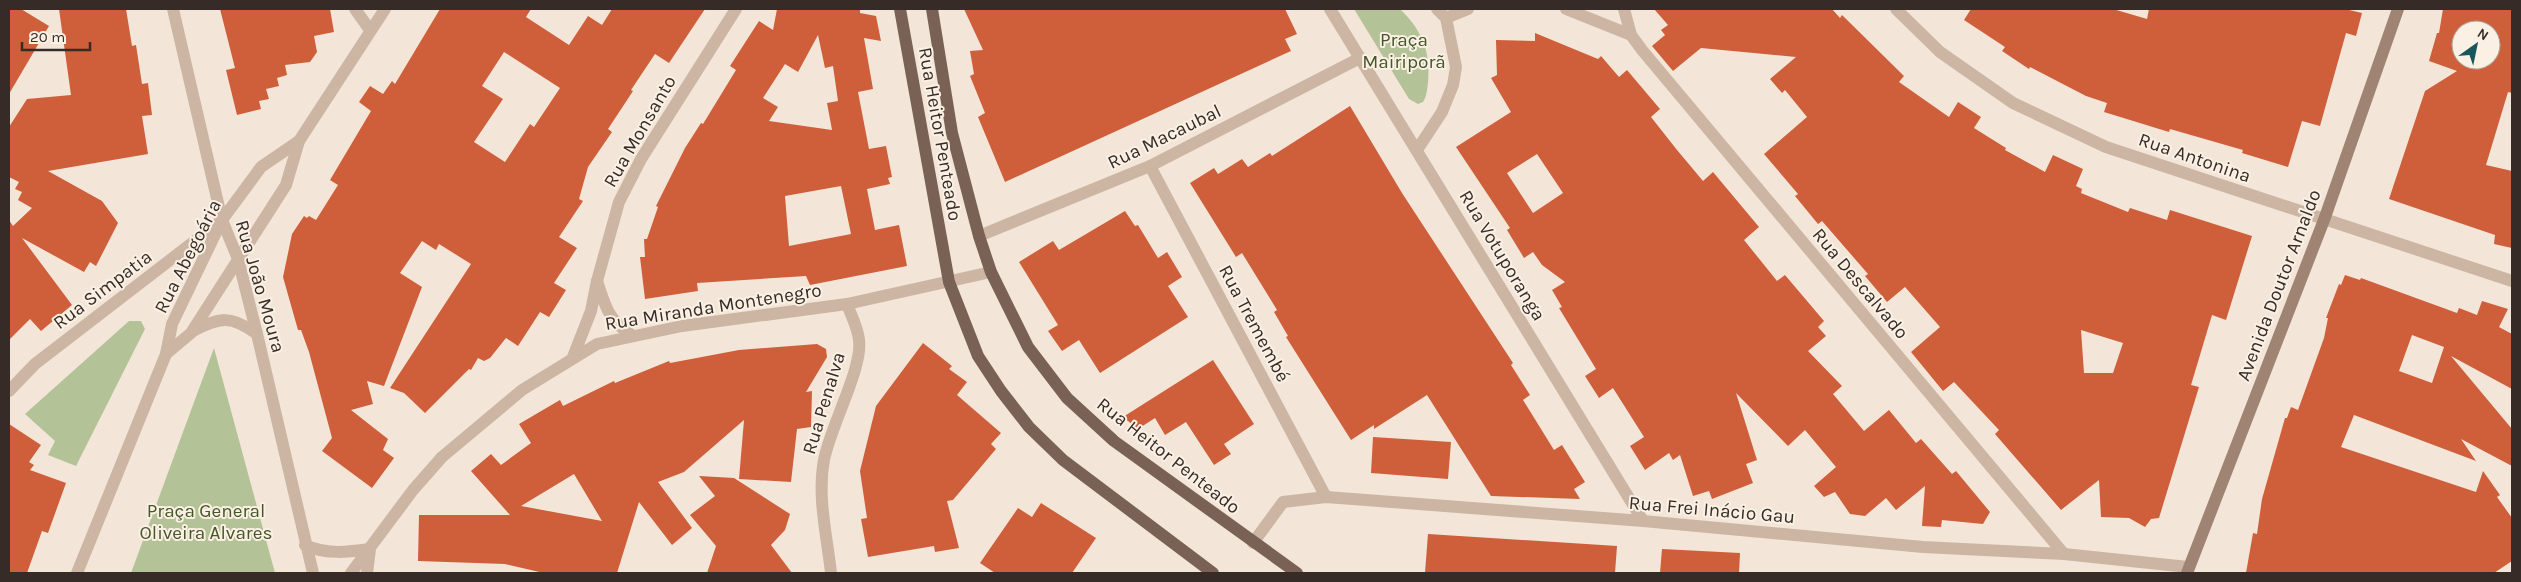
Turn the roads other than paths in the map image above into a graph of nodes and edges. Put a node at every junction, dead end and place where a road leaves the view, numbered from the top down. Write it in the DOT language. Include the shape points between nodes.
graph roads {
  1 [pos="173,9"];
  2 [pos="355,9"];
  3 [pos="385,9"];
  4 [pos="736,9"];
  5 [pos="900,9"];
  6 [pos="932,9"];
  7 [pos="1330,9"];
  8 [pos="1468,9"];
  9 [pos="1566,9"];
  10 [pos="1624,9"];
  11 [pos="1896,9"];
  12 [pos="2398,9"];
  13 [pos="1441,14"];
  14 [pos="370,30"];
  15 [pos="1630,35"];
  16 [pos="1360,58"];
  17 [pos="299,141"];
  18 [pos="1417,150"];
  19 [pos="1150,166"];
  20 [pos="222,220"];
  21 [pos="2324,220"];
  22 [pos="979,236"];
  23 [pos="238,259"];
  24 [pos="991,272"];
  25 [pos="597,281"];
  26 [pos="2512,281"];
  27 [pos="949,282"];
  28 [pos="847,304"];
  29 [pos="191,333"];
  30 [pos="257,334"];
  31 [pos="633,336"];
  32 [pos="166,354"];
  33 [pos="573,357"];
  34 [pos="9,392"];
  35 [pos="1326,497"];
  36 [pos="1643,521"];
  37 [pos="1253,543"];
  38 [pos="305,545"];
  39 [pos="370,549"];
  40 [pos="2064,554"];
  41 [pos="2188,570"];
  42 [pos="77,573"];
  43 [pos="313,573"];
  44 [pos="351,573"];
  45 [pos="366,573"];
  46 [pos="831,573"];
  47 [pos="1213,573"];
  48 [pos="1297,573"];
  1 -- 20 [label="street, Rua João Moura"];
  2 -- 14 [label="street"];
  3 -- 14 [label="street, Rua Abegoária"];
  4 -- 25 [label="street, Rua Monsanto" via="641,159 619,202"];
  5 -- 27 [label="main road, Rua Heitor Penteado"];
  6 -- 22 [label="main road, Rua Heitor Penteado" via="952,133"];
  7 -- 16 [label="street, Rua Votuporanga"];
  8 -- 13 [label="street"];
  9 -- 15 [label="street, Rua Descalvado"];
  10 -- 15 [label="street, Rua Descalvado"];
  11 -- 21 [label="street, Rua Antonina" via="1940,52 2013,103 2106,147"];
  12 -- 21 [label="main road, Avenida Doutor Arnaldo"];
  13 -- 18 [label="street" via="1456,66 1453,85 1442,112"];
  14 -- 17 [label="street, Rua Abegoária"];
  15 -- 40 [label="street, Rua Descalvado"];
  16 -- 18 [label="street, Rua Votuporanga"];
  16 -- 19 [label="street, Rua Macaubal"];
  17 -- 20 [label="street, Rua Abegoária" via="261,167"];
  17 -- 23 [label="street, Rua Abegoária" via="286,185"];
  18 -- 36 [label="street, Rua Votuporanga"];
  19 -- 22 [label="street, Rua Macaubal"];
  19 -- 35 [label="street, Rua Tremembé"];
  20 -- 23 [label="street, Rua João Moura"];
  20 -- 32 [label="street, Rua Abegoária" via="172,324"];
  20 -- 34 [label="street, Rua Simpatia" via="35,364"];
  21 -- 26 [label="street, Rua Antonina"];
  21 -- 41 [label="main road, Avenida Doutor Arnaldo"];
  22 -- 24 [label="main road, Rua Heitor Penteado"];
  23 -- 29 [label="street, Rua Abegoária"];
  23 -- 30 [label="street, Rua João Moura"];
  24 -- 27 [label="street, Rua Miranda Montenegro"];
  24 -- 37 [label="main road, Rua Heitor Penteado" via="1028,347 1068,398 1114,441"];
  25 -- 31 [label="street" via="609,315"];
  25 -- 33 [label="street, Rua Monsanto" via="591,311"];
  27 -- 28 [label="street, Rua Miranda Montenegro"];
  27 -- 47 [label="main road, Rua Heitor Penteado" via="978,356 1029,427 1064,460"];
  28 -- 31 [label="street, Rua Miranda Montenegro" via="682,326"];
  28 -- 46 [label="street, Rua Penalva" via="860,340 858,356 824,461 823,519"];
  29 -- 30 [label="street" via="209,322 224,318 244,324"];
  29 -- 32 [label="street, Rua Abegoária"];
  30 -- 38 [label="street, Rua João Moura"];
  31 -- 33 [label="street, Rua Miranda Montenegro" via="597,344"];
  32 -- 42 [label="street, Rua Abegoária"];
  33 -- 39 [label="street, Rua Miranda Montenegro" via="522,390 442,457 412,490"];
  35 -- 36 [label="street, Rua Frei Inácio Gau"];
  35 -- 37 [label="street, Rua Frei Inácio Gau" via="1283,502"];
  36 -- 40 [label="street, Rua Frei Inácio Gau" via="1923,547"];
  37 -- 48 [label="main road, Rua Heitor Penteado"];
  38 -- 39 [label="street" via="331,552"];
  38 -- 43 [label="street, Rua João Moura"];
  39 -- 44 [label="street, Rua Miranda Montenegro"];
  39 -- 45 [label="street"];
  40 -- 41 [label="street, Rua Frei Inácio Gau"];
}
